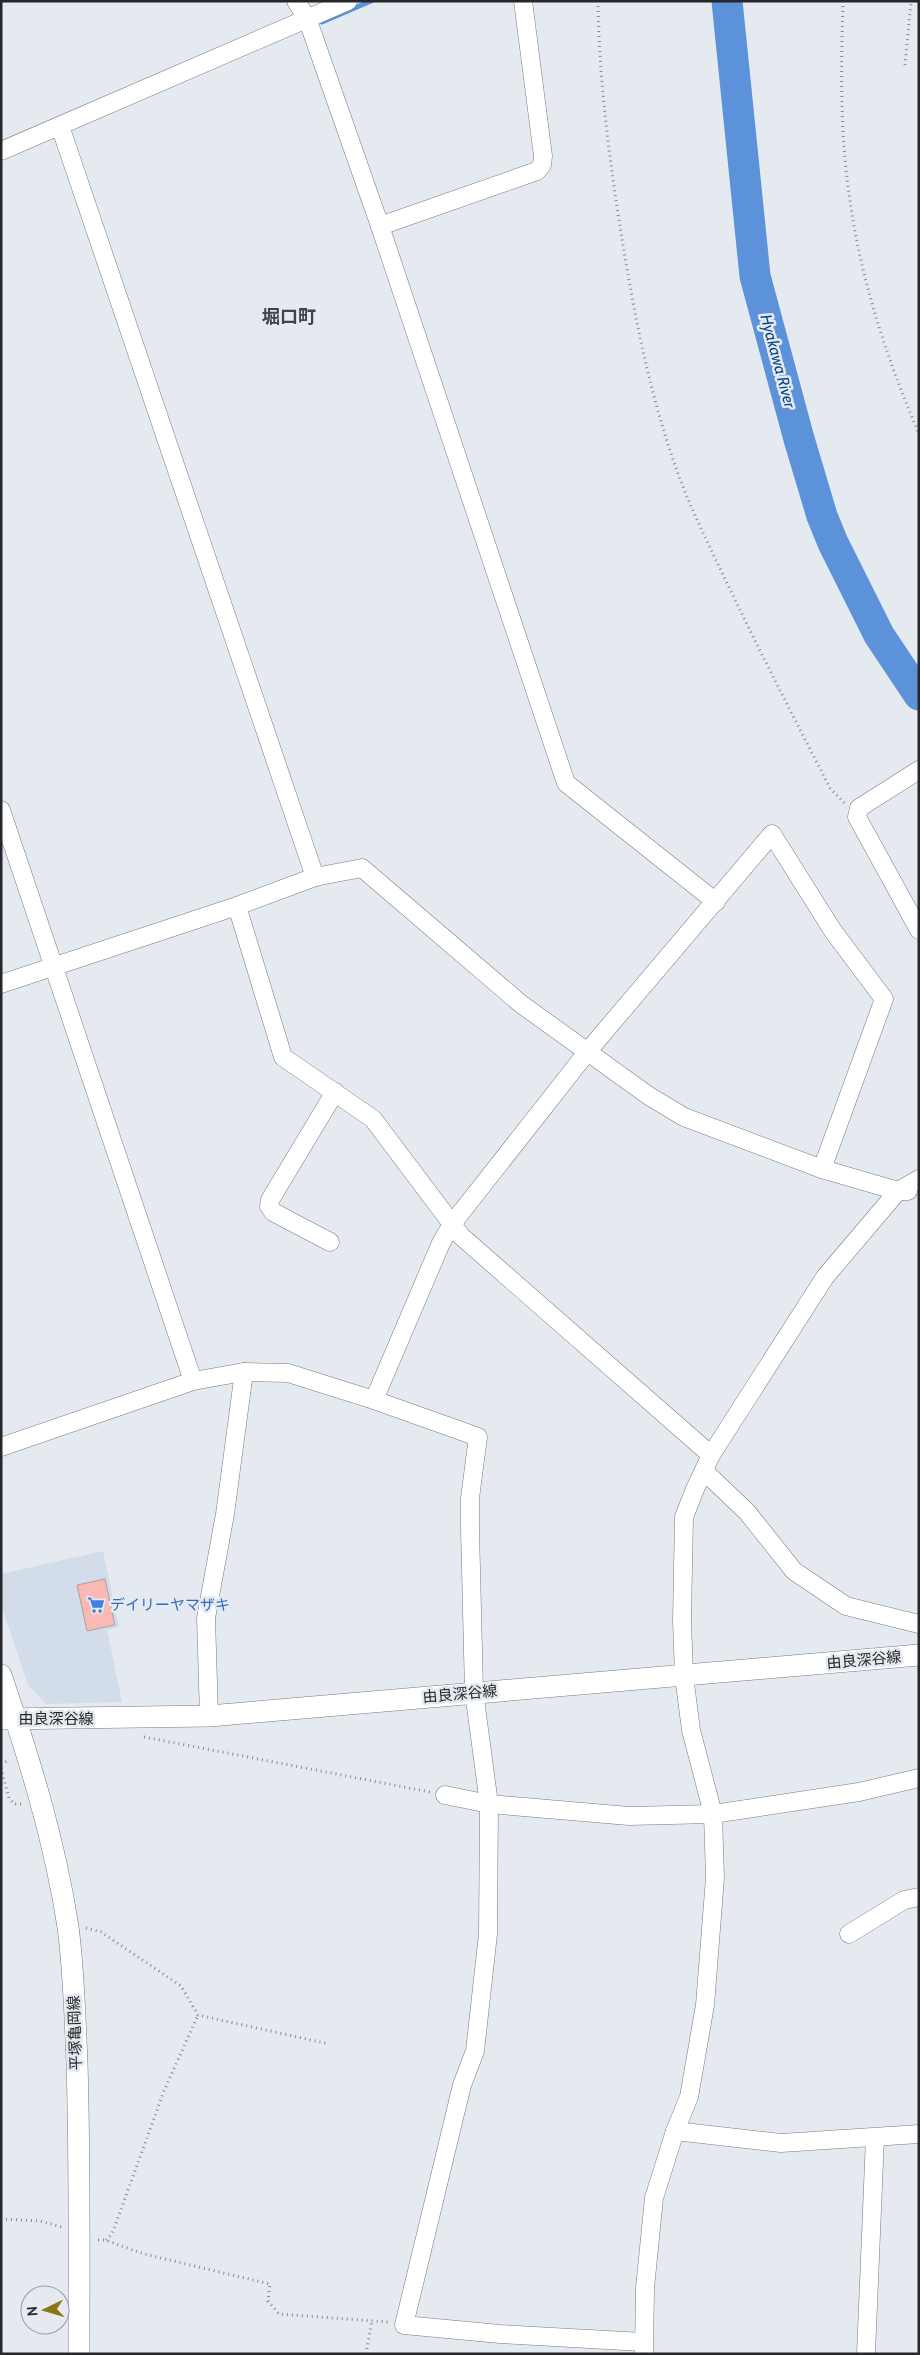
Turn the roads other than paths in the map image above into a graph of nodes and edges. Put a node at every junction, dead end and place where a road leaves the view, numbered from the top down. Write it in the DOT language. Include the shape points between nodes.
graph roads {
  1 [pos="296,1"];
  2 [pos="348,1"];
  3 [pos="524,1"];
  4 [pos="307,18"];
  5 [pos="60,126"];
  6 [pos="1,151"];
  7 [pos="380,226"];
  8 [pos="919,770"];
  9 [pos="1,810"];
  10 [pos="316,877"];
  11 [pos="716,902"];
  12 [pos="237,906"];
  13 [pos="919,930"];
  14 [pos="54,966"];
  15 [pos="1,984"];
  16 [pos="588,1051"];
  17 [pos="334,1092"];
  18 [pos="822,1169"];
  19 [pos="919,1179"];
  20 [pos="898,1191"];
  21 [pos="919,1192"];
  22 [pos="452,1224"];
  23 [pos="330,1242"];
  24 [pos="244,1372"];
  25 [pos="193,1381"];
  26 [pos="374,1400"];
  27 [pos="1,1447"];
  28 [pos="707,1463"];
  29 [pos="919,1624"];
  30 [pos="919,1655"];
  31 [pos="1,1675"];
  32 [pos="684,1676"];
  33 [pos="474,1692"];
  34 [pos="209,1716"];
  35 [pos="9,1719"];
  36 [pos="919,1778"];
  37 [pos="445,1795"];
  38 [pos="489,1804"];
  39 [pos="713,1814"];
  40 [pos="919,1897"];
  41 [pos="849,1934"];
  42 [pos="676,2131"];
  43 [pos="919,2134"];
  44 [pos="875,2138"];
  45 [pos="644,2348"];
  46 [pos="79,2354"];
  47 [pos="866,2354"];
  1 -- 4 [label="street"];
  2 -- 4 [label="street"];
  3 -- 7 [label="street" via="542,165 537,171"];
  4 -- 5 [label="street"];
  4 -- 7 [label="street"];
  5 -- 6 [label="street"];
  5 -- 10 [label="street"];
  7 -- 11 [label="street" via="566,784"];
  8 -- 13 [label="street" via="870,799 859,808 857,817"];
  9 -- 14 [label="street"];
  10 -- 12 [label="street"];
  10 -- 16 [label="street" via="362,868 521,1004"];
  11 -- 16 [label="street"];
  11 -- 18 [label="street" via="772,834 833,931 884,999"];
  12 -- 14 [label="street"];
  12 -- 17 [label="street" via="283,1057"];
  14 -- 15 [label="street"];
  14 -- 25 [label="street"];
  16 -- 18 [label="street" via="649,1096 684,1117"];
  16 -- 22 [label="street"];
  17 -- 22 [label="street" via="373,1119"];
  17 -- 23 [label="street" via="269,1206 273,1212"];
  18 -- 20 [label="street"];
  19 -- 20 [label="street"];
  20 -- 21 [label="street"];
  20 -- 28 [label="street" via="825,1277"];
  22 -- 26 [label="street"];
  22 -- 28 [label="street" via="461,1236"];
  24 -- 25 [label="street"];
  24 -- 26 [label="street" via="288,1373"];
  24 -- 34 [label="street" via="225,1514 206,1618"];
  25 -- 27 [label="street"];
  26 -- 33 [label="street" via="478,1437 470,1498"];
  28 -- 29 [label="street" via="794,1571 846,1606"];
  28 -- 32 [label="street" via="684,1517"];
  30 -- 32 [label="main road, 由良深谷線"];
  31 -- 35 [label="main road, 平塚亀岡線"];
  32 -- 33 [label="main road, 由良深谷線"];
  32 -- 39 [label="street" via="691,1730"];
  33 -- 34 [label="main road, 由良深谷線"];
  33 -- 38 [label="street"];
  34 -- 35 [label="main road, 由良深谷線"];
  35 -- 46 [label="main road, 平塚亀岡線" via="41,1799 68,1928 78,2099"];
  36 -- 39 [label="street" via="859,1792"];
  37 -- 38 [label="street"];
  38 -- 39 [label="street" via="629,1816"];
  38 -- 45 [label="street" via="488,1934 475,2051 458,2103 404,2325"];
  39 -- 42 [label="street" via="715,1878 705,2005 690,2097"];
  40 -- 41 [label="street" via="904,1900"];
  42 -- 44 [label="street" via="780,2143"];
  42 -- 45 [label="street" via="654,2198 645,2288"];
  43 -- 44 [label="street"];
  44 -- 47 [label="street"];
}
